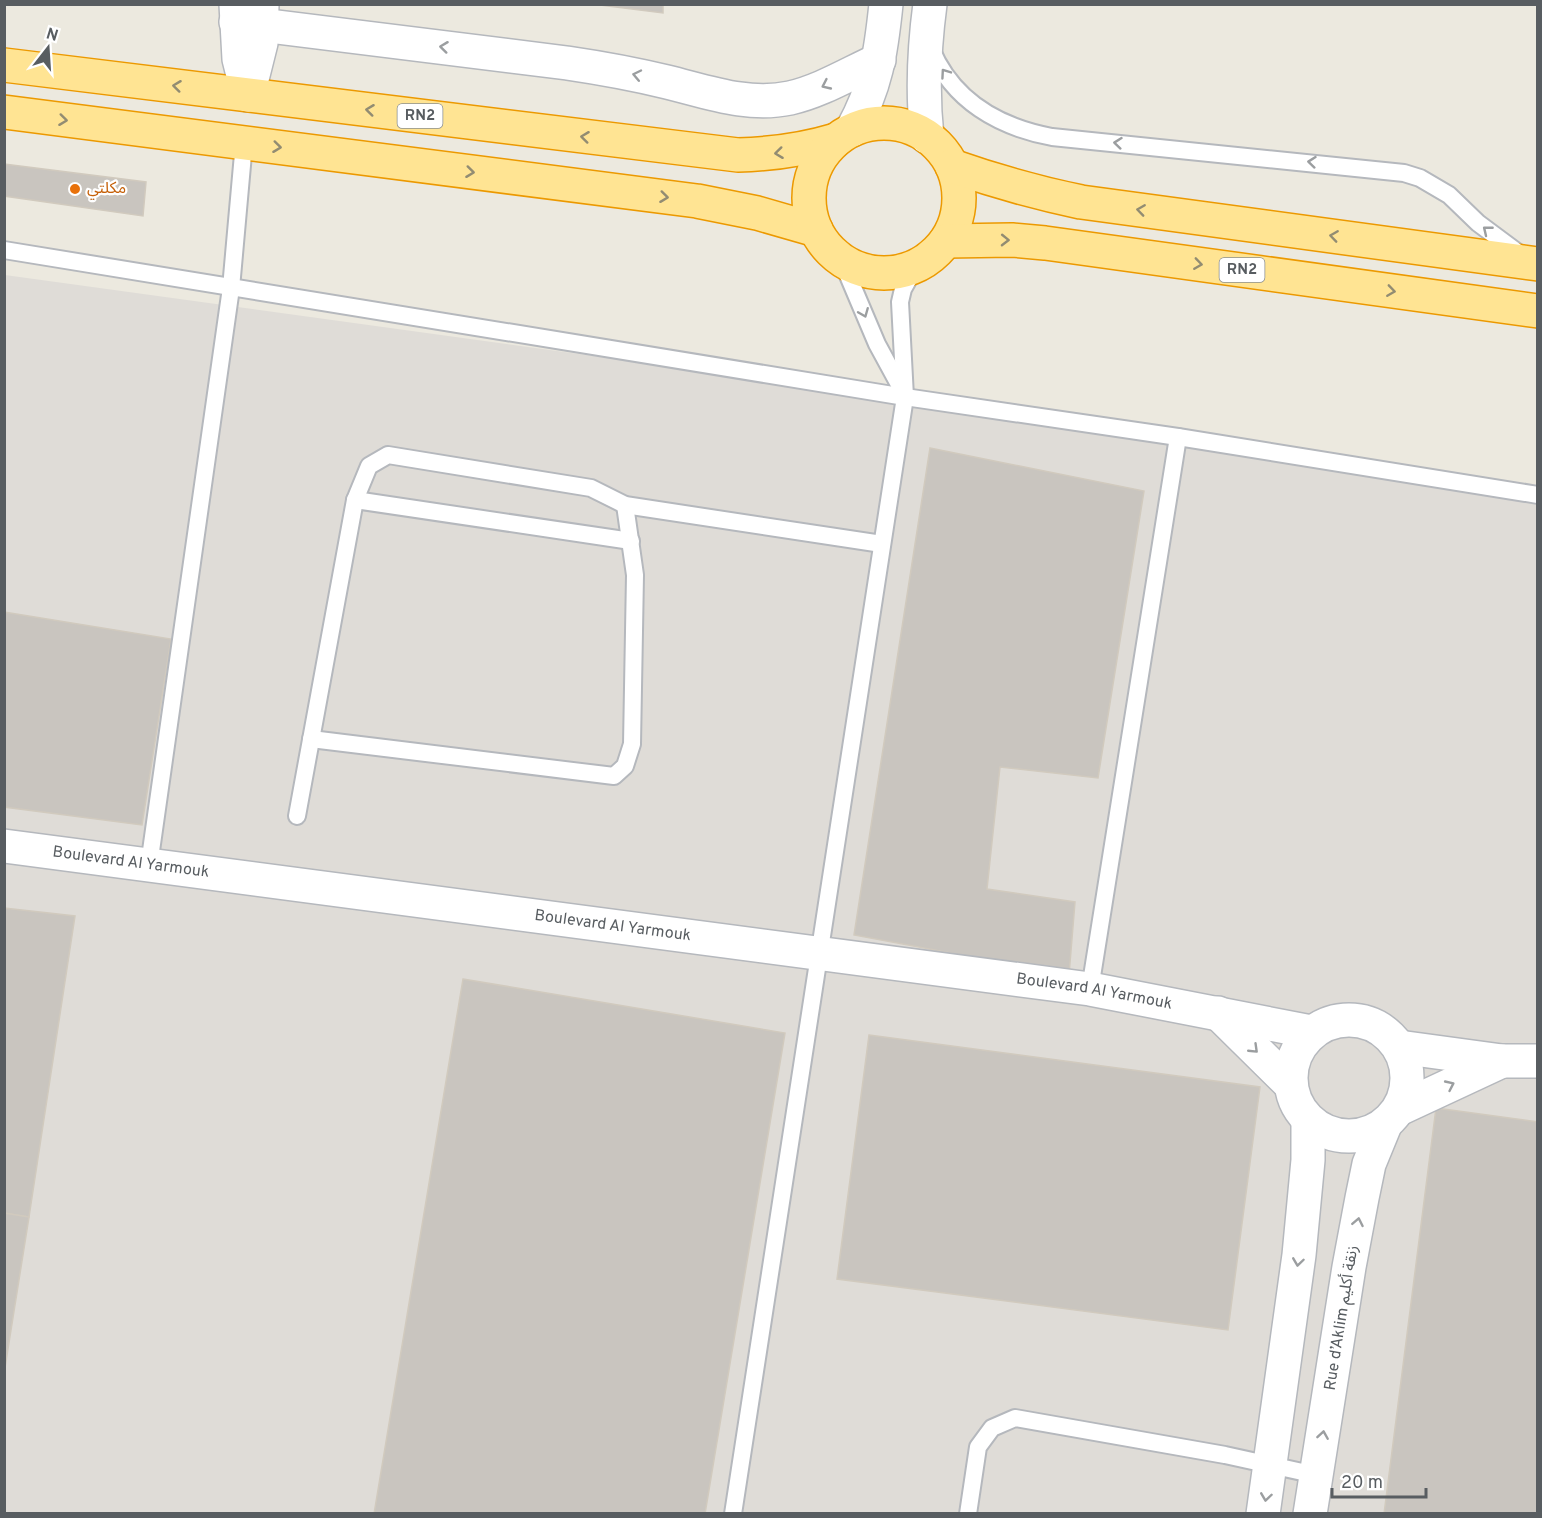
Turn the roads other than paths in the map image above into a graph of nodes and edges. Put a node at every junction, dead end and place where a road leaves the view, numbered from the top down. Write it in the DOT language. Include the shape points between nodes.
graph roads {
  1 [pos="886,4"];
  2 [pos="930,4"];
  3 [pos="249,14"];
  4 [pos="926,37"];
  5 [pos="879,60"];
  6 [pos="4,65"];
  7 [pos="248,95"];
  8 [pos="4,112"];
  9 [pos="844,135"];
  10 [pos="927,136"];
  11 [pos="244,143"];
  12 [pos="952,166"];
  13 [pos="816,230"];
  14 [pos="946,241"];
  15 [pos="4,250"];
  16 [pos="841,259"];
  17 [pos="1536,264"];
  18 [pos="916,266"];
  19 [pos="231,288"];
  20 [pos="1538,311"];
  21 [pos="905,397"];
  22 [pos="1178,437"];
  23 [pos="1538,495"];
  24 [pos="355,500"];
  25 [pos="625,505"];
  26 [pos="631,541"];
  27 [pos="882,544"];
  28 [pos="311,739"];
  29 [pos="297,816"];
  30 [pos="4,846"];
  31 [pos="149,865"];
  32 [pos="820,953"];
  33 [pos="1090,989"];
  34 [pos="1218,1013"];
  35 [pos="1311,1032"];
  36 [pos="1399,1047"];
  37 [pos="1502,1061"];
  38 [pos="1538,1061"];
  39 [pos="1290,1084"];
  40 [pos="1392,1117"];
  41 [pos="1308,1120"];
  42 [pos="1270,1466"];
  43 [pos="1316,1475"];
  44 [pos="734,1514"];
  45 [pos="968,1514"];
  46 [pos="1263,1514"];
  47 [pos="1310,1514"];
  1 -- 5 [label="street"];
  2 -- 4 [label="street"];
  5 -- 3 [label="street, one-way" via="789,98 739,100 636,75"];
  3 -- 7 [label="street" via="258,61"];
  4 -- 10 [label="street" via="923,87"];
  17 -- 4 [label="lane, one-way" via="1496,237 1442,190 1404,173 1052,137 1006,124 966,98 949,80"];
  5 -- 9 [label="street" via="864,108"];
  7 -- 6 [label="highway, RN2, one-way"];
  9 -- 7 [label="highway, RN2, one-way" via="793,151 738,155"];
  8 -- 11 [label="highway, one-way"];
  9 -- 10 [label="highway, RN2" via="871,124 891,123"];
  9 -- 13 [label="highway, RN2" via="823,155 814,172 809,191"];
  10 -- 12 [label="highway, RN2"];
  11 -- 13 [label="highway, one-way" via="697,201"];
  11 -- 19 [label="lane"];
  12 -- 14 [label="highway, RN2" via="959,204"];
  17 -- 12 [label="highway, one-way" via="1081,202 1016,187"];
  13 -- 16 [label="highway, RN2"];
  14 -- 18 [label="highway, RN2"];
  14 -- 20 [label="highway, RN2, one-way" via="1045,243"];
  15 -- 19 [label="lane"];
  16 -- 18 [label="highway, RN2" via="878,273"];
  16 -- 21 [label="lane, one-way" via="877,344"];
  18 -- 21 [label="lane" via="900,302"];
  19 -- 21 [label="lane"];
  19 -- 31 [label="lane"];
  21 -- 22 [label="lane"];
  21 -- 27 [label="lane"];
  22 -- 23 [label="lane"];
  22 -- 33 [label="lane"];
  24 -- 25 [label="lane" via="369,466 388,455 591,488"];
  24 -- 26 [label="lane"];
  24 -- 28 [label="lane"];
  25 -- 26 [label="lane"];
  25 -- 27 [label="lane"];
  26 -- 28 [label="lane" via="635,575 632,744 624,766 614,776"];
  27 -- 32 [label="lane"];
  28 -- 29 [label="lane"];
  30 -- 31 [label="street, Boulevard Al Yarmouk"];
  31 -- 32 [label="street, Boulevard Al Yarmouk"];
  32 -- 33 [label="street, Boulevard Al Yarmouk"];
  32 -- 44 [label="lane"];
  33 -- 34 [label="street, Boulevard Al Yarmouk"];
  34 -- 35 [label="street, Boulevard Al Yarmouk"];
  34 -- 39 [label="street, one-way"];
  35 -- 36 [label="street" via="1346,1018 1365,1021 1384,1031"];
  35 -- 39 [label="street" via="1298,1047 1291,1065"];
  36 -- 37 [label="street"];
  36 -- 40 [label="street" via="1407,1067 1407,1089"];
  37 -- 38 [label="street"];
  40 -- 37 [label="street, one-way"];
  39 -- 41 [label="street" via="1296,1104"];
  40 -- 41 [label="street" via="1366,1134 1346,1136 1325,1132"];
  43 -- 40 [label="street, Rue d’Aklim زنقة أكليم, one-way" via="1369,1164"];
  41 -- 42 [label="street, one-way" via="1299,1255"];
  42 -- 43 [label="lane"];
  42 -- 45 [label="lane" via="1015,1418 992,1428 978,1447"];
  42 -- 46 [label="street, one-way"];
  43 -- 47 [label="street, Rue d’Aklim زنقة أكليم"];
}
